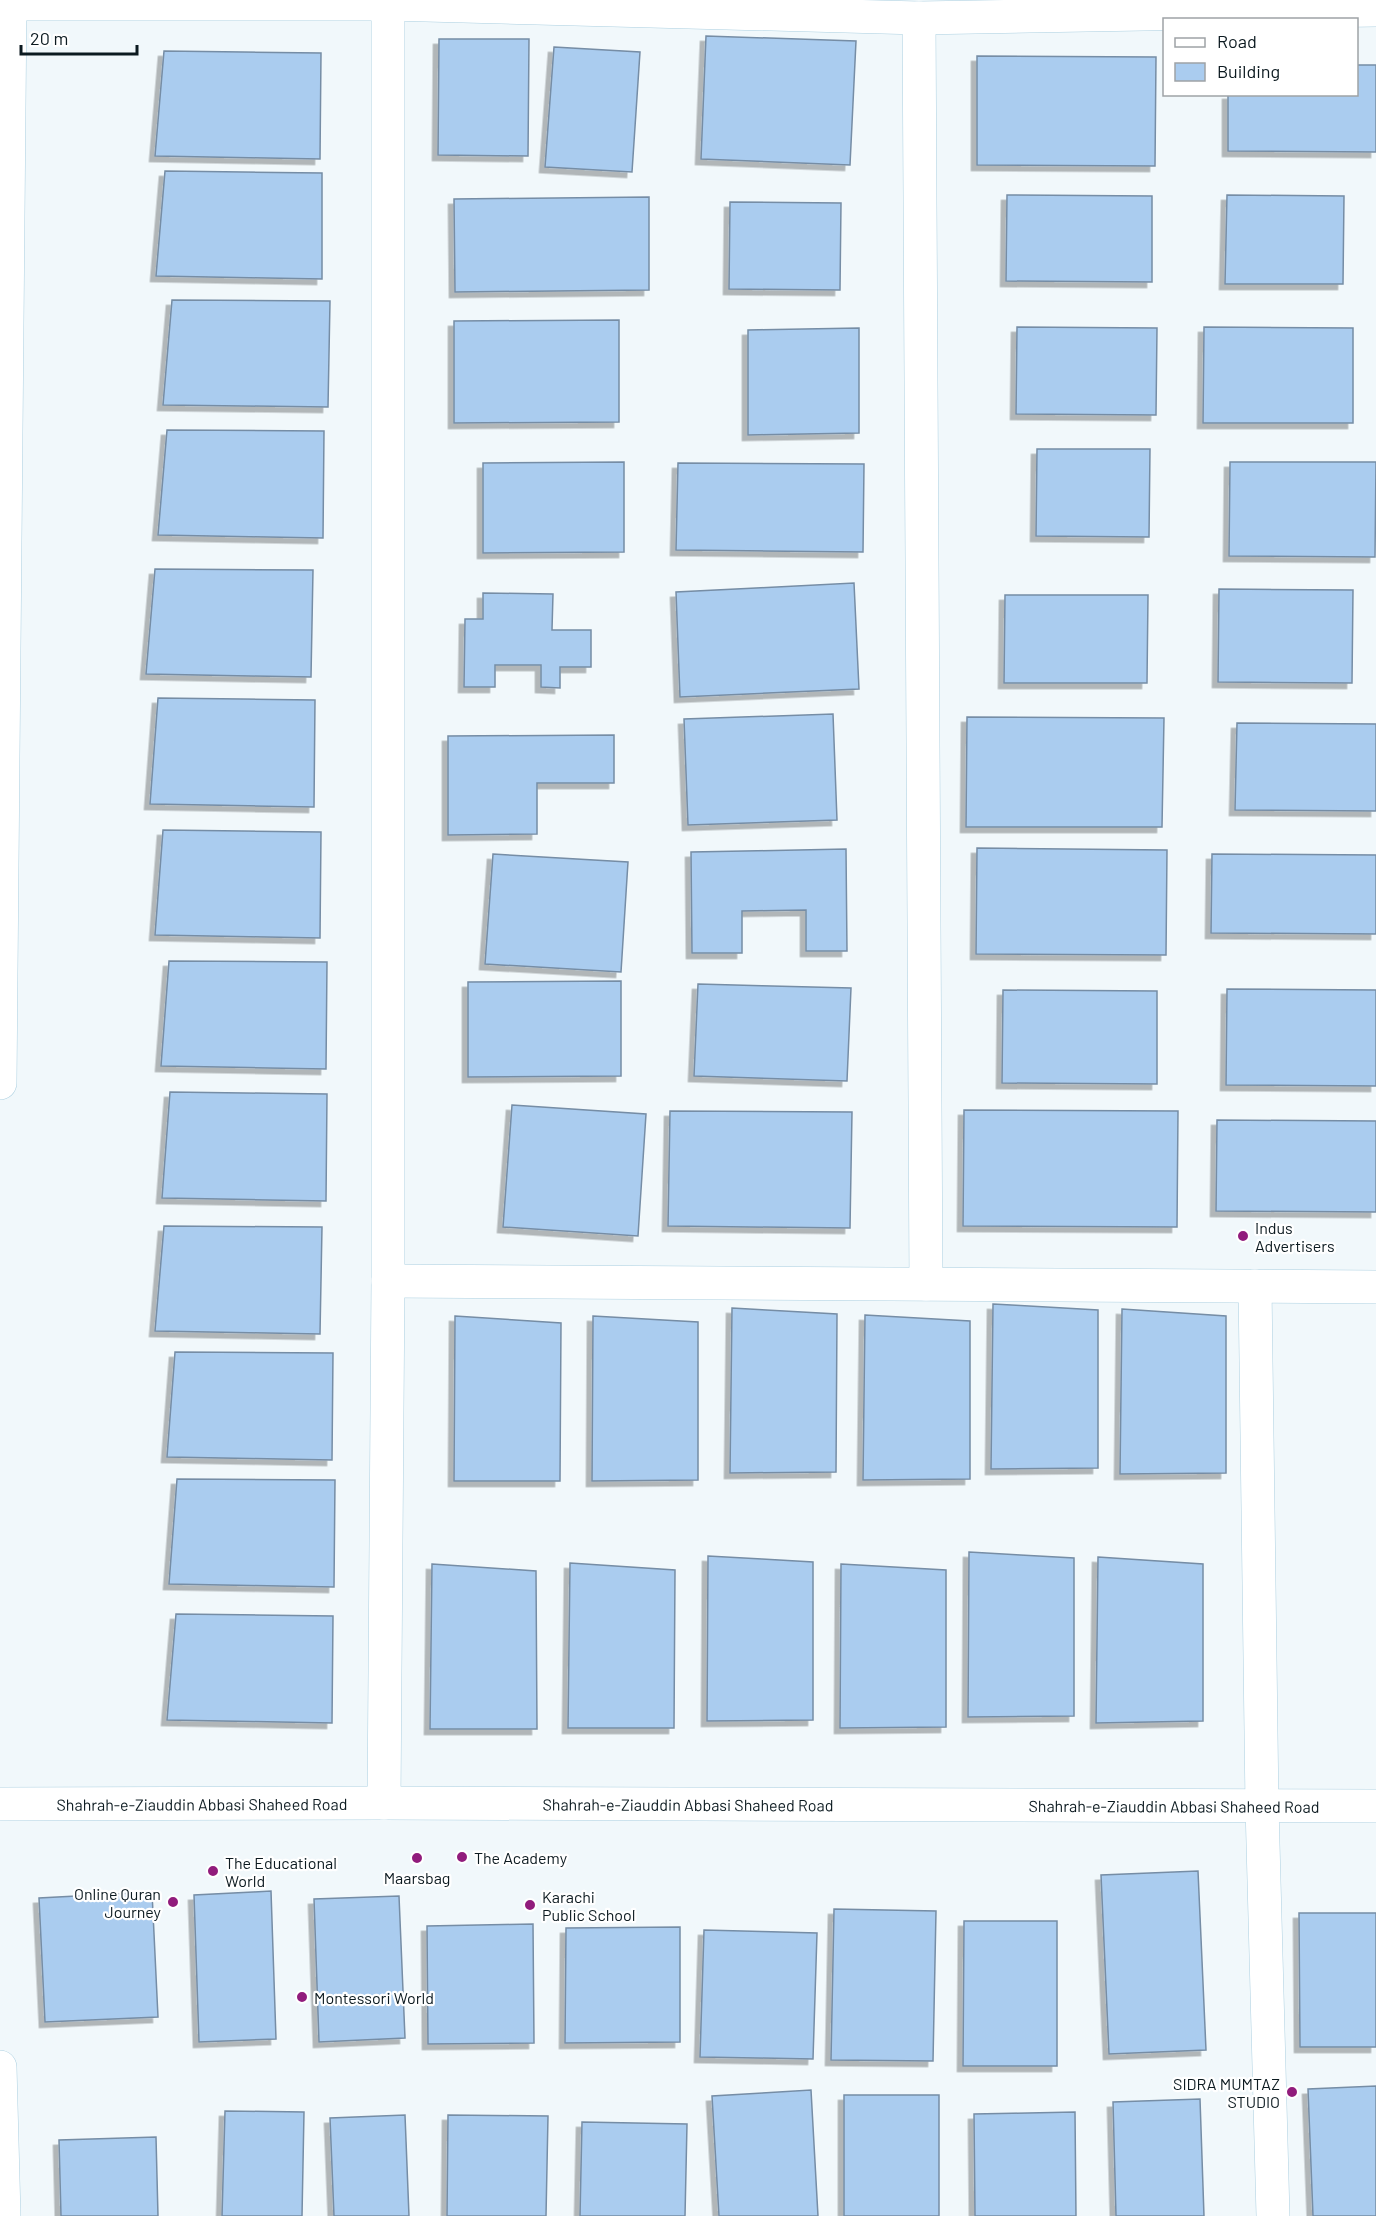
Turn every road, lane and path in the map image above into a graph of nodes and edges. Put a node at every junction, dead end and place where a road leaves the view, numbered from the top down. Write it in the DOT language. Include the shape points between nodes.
graph roads {
  1 [pos="7,3"];
  2 [pos="388,4"];
  3 [pos="1376,10"];
  4 [pos="919,18"];
  5 [pos="0,1083"];
  6 [pos="388,1281"];
  7 [pos="926,1284"];
  8 [pos="1255,1286"];
  9 [pos="1376,1287"];
  10 [pos="384,1803"];
  11 [pos="0,1804"];
  12 [pos="1262,1806"];
  13 [pos="1376,1806"];
  14 [pos="0,2067"];
  15 [pos="4,2216"];
  16 [pos="1273,2216"];
  1 -- 2 [label="street"];
  1 -- 5 [label="street"];
  2 -- 4 [label="street"];
  2 -- 6 [label="street"];
  3 -- 4 [label="street"];
  4 -- 7 [label="street"];
  6 -- 7 [label="street"];
  6 -- 10 [label="street"];
  7 -- 8 [label="street"];
  8 -- 9 [label="street"];
  8 -- 12 [label="street"];
  10 -- 11 [label="street, Shahrah-e-Ziauddin Abbasi Shaheed Road"];
  10 -- 12 [label="street, Shahrah-e-Ziauddin Abbasi Shaheed Road"];
  12 -- 13 [label="street, Shahrah-e-Ziauddin Abbasi Shaheed Road"];
  12 -- 16 [label="street"];
  14 -- 15 [label="street"];
}
